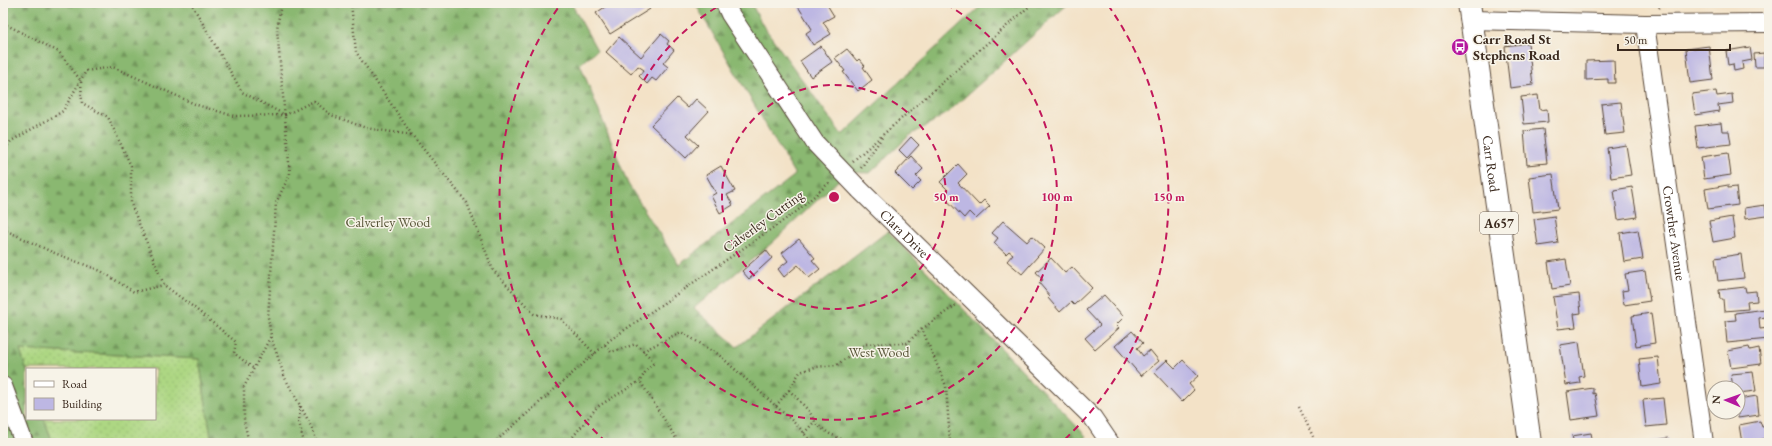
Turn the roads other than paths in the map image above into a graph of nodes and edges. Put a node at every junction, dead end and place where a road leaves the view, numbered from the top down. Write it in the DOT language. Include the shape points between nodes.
graph roads {
  1 [pos="725,3"];
  2 [pos="1470,12"];
  3 [pos="1769,23"];
  4 [pos="1644,24"];
  5 [pos="3,386"];
  6 [pos="24,443"];
  7 [pos="1110,443"];
  8 [pos="1530,443"];
  9 [pos="1704,443"];
  1 -- 7 [label="street, Clara Drive, bridge" via="815,143 849,183 1018,343 1093,418"];
  2 -- 4 [label="street"];
  2 -- 8 [label="main road, Carr Road / A657"];
  3 -- 4 [label="street"];
  4 -- 9 [label="street, Crowther Avenue"];
  5 -- 6 [label="street"];
}
